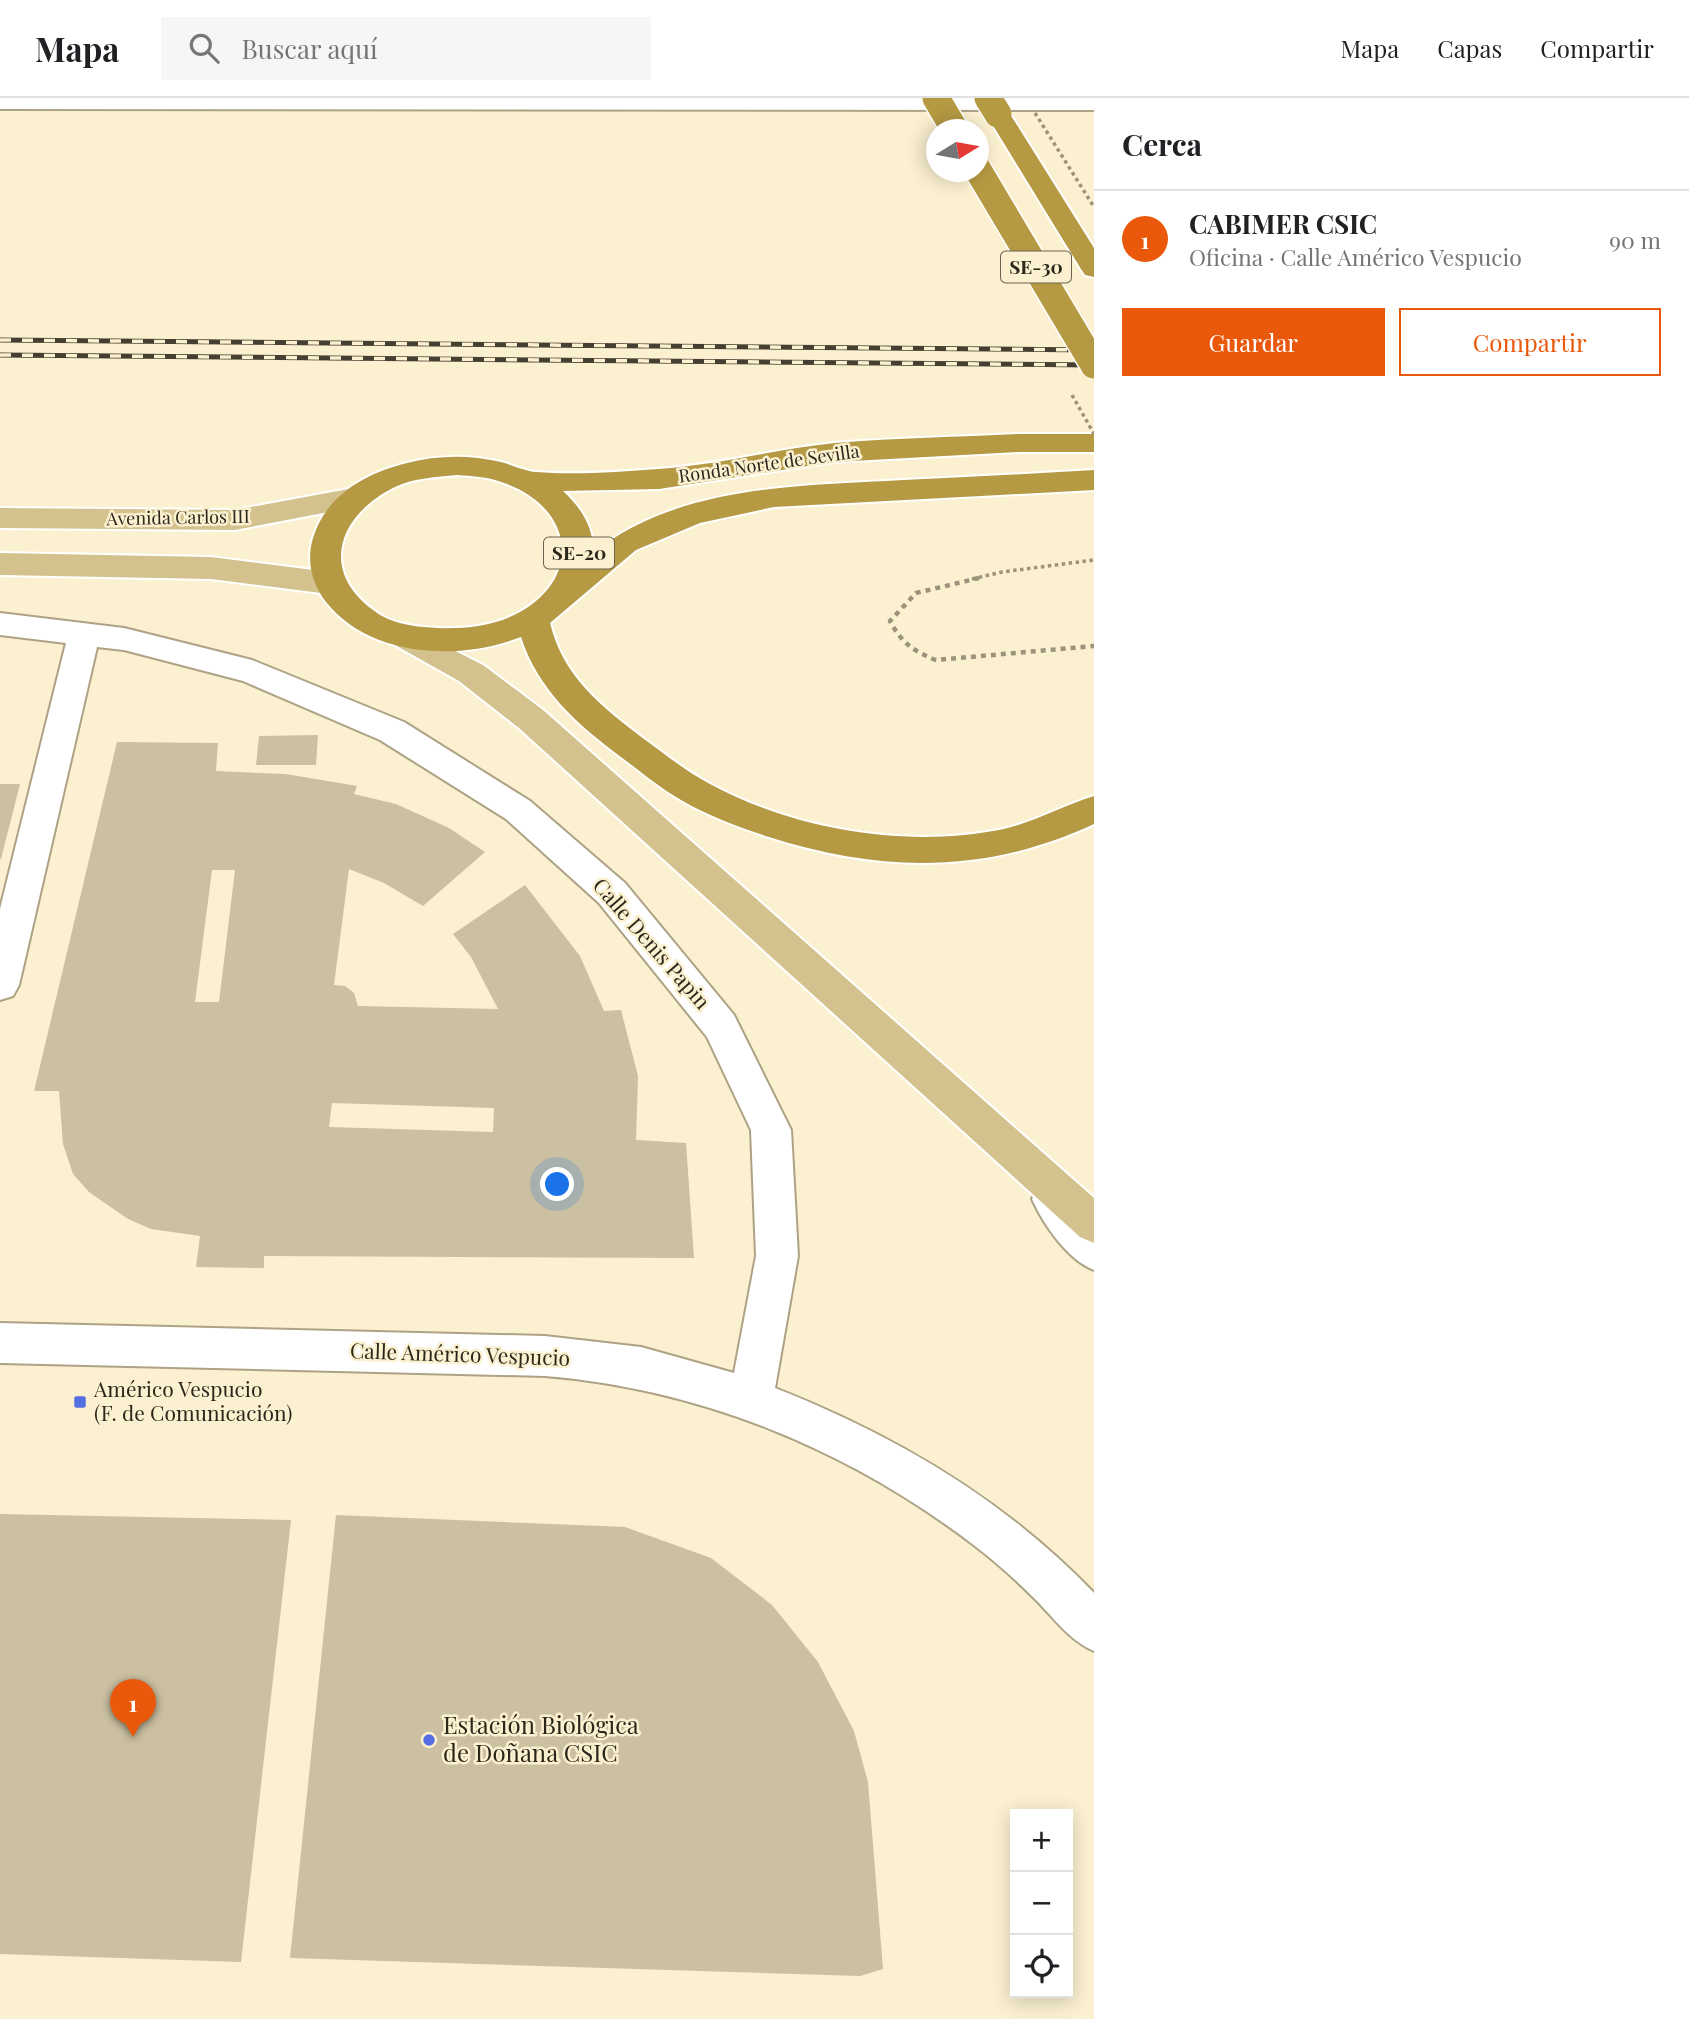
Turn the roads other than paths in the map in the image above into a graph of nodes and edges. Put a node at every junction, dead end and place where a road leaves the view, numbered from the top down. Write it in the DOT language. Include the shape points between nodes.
graph roads {
  1 [pos="936,98"];
  2 [pos="988,98"];
  3 [pos="0,102"];
  4 [pos="1094,103"];
  5 [pos="948,119"];
  6 [pos="985,182"];
  7 [pos="1094,269"];
  8 [pos="1094,365"];
  9 [pos="1094,443"];
  10 [pos="1094,480"];
  11 [pos="529,482"];
  12 [pos="354,498"];
  13 [pos="0,518"];
  14 [pos="0,564"];
  15 [pos="329,583"];
  16 [pos="567,589"];
  17 [pos="533,620"];
  18 [pos="0,624"];
  19 [pos="84,634"];
  20 [pos="404,636"];
  21 [pos="1094,808"];
  22 [pos="0,985"];
  23 [pos="1016,1153"];
  24 [pos="1094,1224"];
  25 [pos="1094,1251"];
  26 [pos="0,1343"];
  27 [pos="751,1398"];
  28 [pos="1094,1628"];
  1 -- 5 [label="highway, bridge"];
  2 -- 7 [label="highway, SE-30, bridge"];
  3 -- 4 [label="street"];
  6 -- 8 [label="highway, SE-30, bridge"];
  9 -- 11 [label="highway, Ronda Norte de Sevilla / SE-20" via="834,453 659,480"];
  10 -- 16 [label="highway, Ronda Norte de Sevilla / SE-20" via="774,497 692,515 625,542"];
  11 -- 12 [label="highway, Ronda Norte de Sevilla / SE-20" via="495,470 457,465 419,469 384,480"];
  11 -- 16 [label="highway, Ronda Norte de Sevilla / SE-20" via="558,502 576,529 579,559"];
  12 -- 13 [label="main road, Avenida Carlos III" via="235,520"];
  12 -- 15 [label="highway, Ronda Norte de Sevilla / SE-20" via="332,523 322,553"];
  14 -- 15 [label="main road" via="211,568"];
  15 -- 20 [label="highway, Ronda Norte de Sevilla / SE-20" via="346,606 372,624"];
  16 -- 17 [label="highway, Ronda Norte de Sevilla / SE-20"];
  17 -- 20 [label="highway, Ronda Norte de Sevilla / SE-20" via="494,635 449,641"];
  17 -- 21 [label="highway" via="542,657 565,691 604,727 702,796 765,823 822,839 913,850 1001,842 1061,824"];
  18 -- 19 [label="street, Calle Denis Papin"];
  19 -- 22 [label="street"];
  19 -- 27 [label="street, Calle Denis Papin" via="124,639 252,672 392,731 517,810 612,893 721,1026 771,1130 776,1256"];
  20 -- 23 [label="main road" via="471,673 531,719"];
  23 -- 24 [label="main road"];
  23 -- 25 [label="street"];
  26 -- 27 [label="street, Calle Américo Vespucio" via="544,1355 640,1368"];
  27 -- 28 [label="street, Calle Américo Vespucio" via="890,1464 964,1511 1031,1563"];
}
